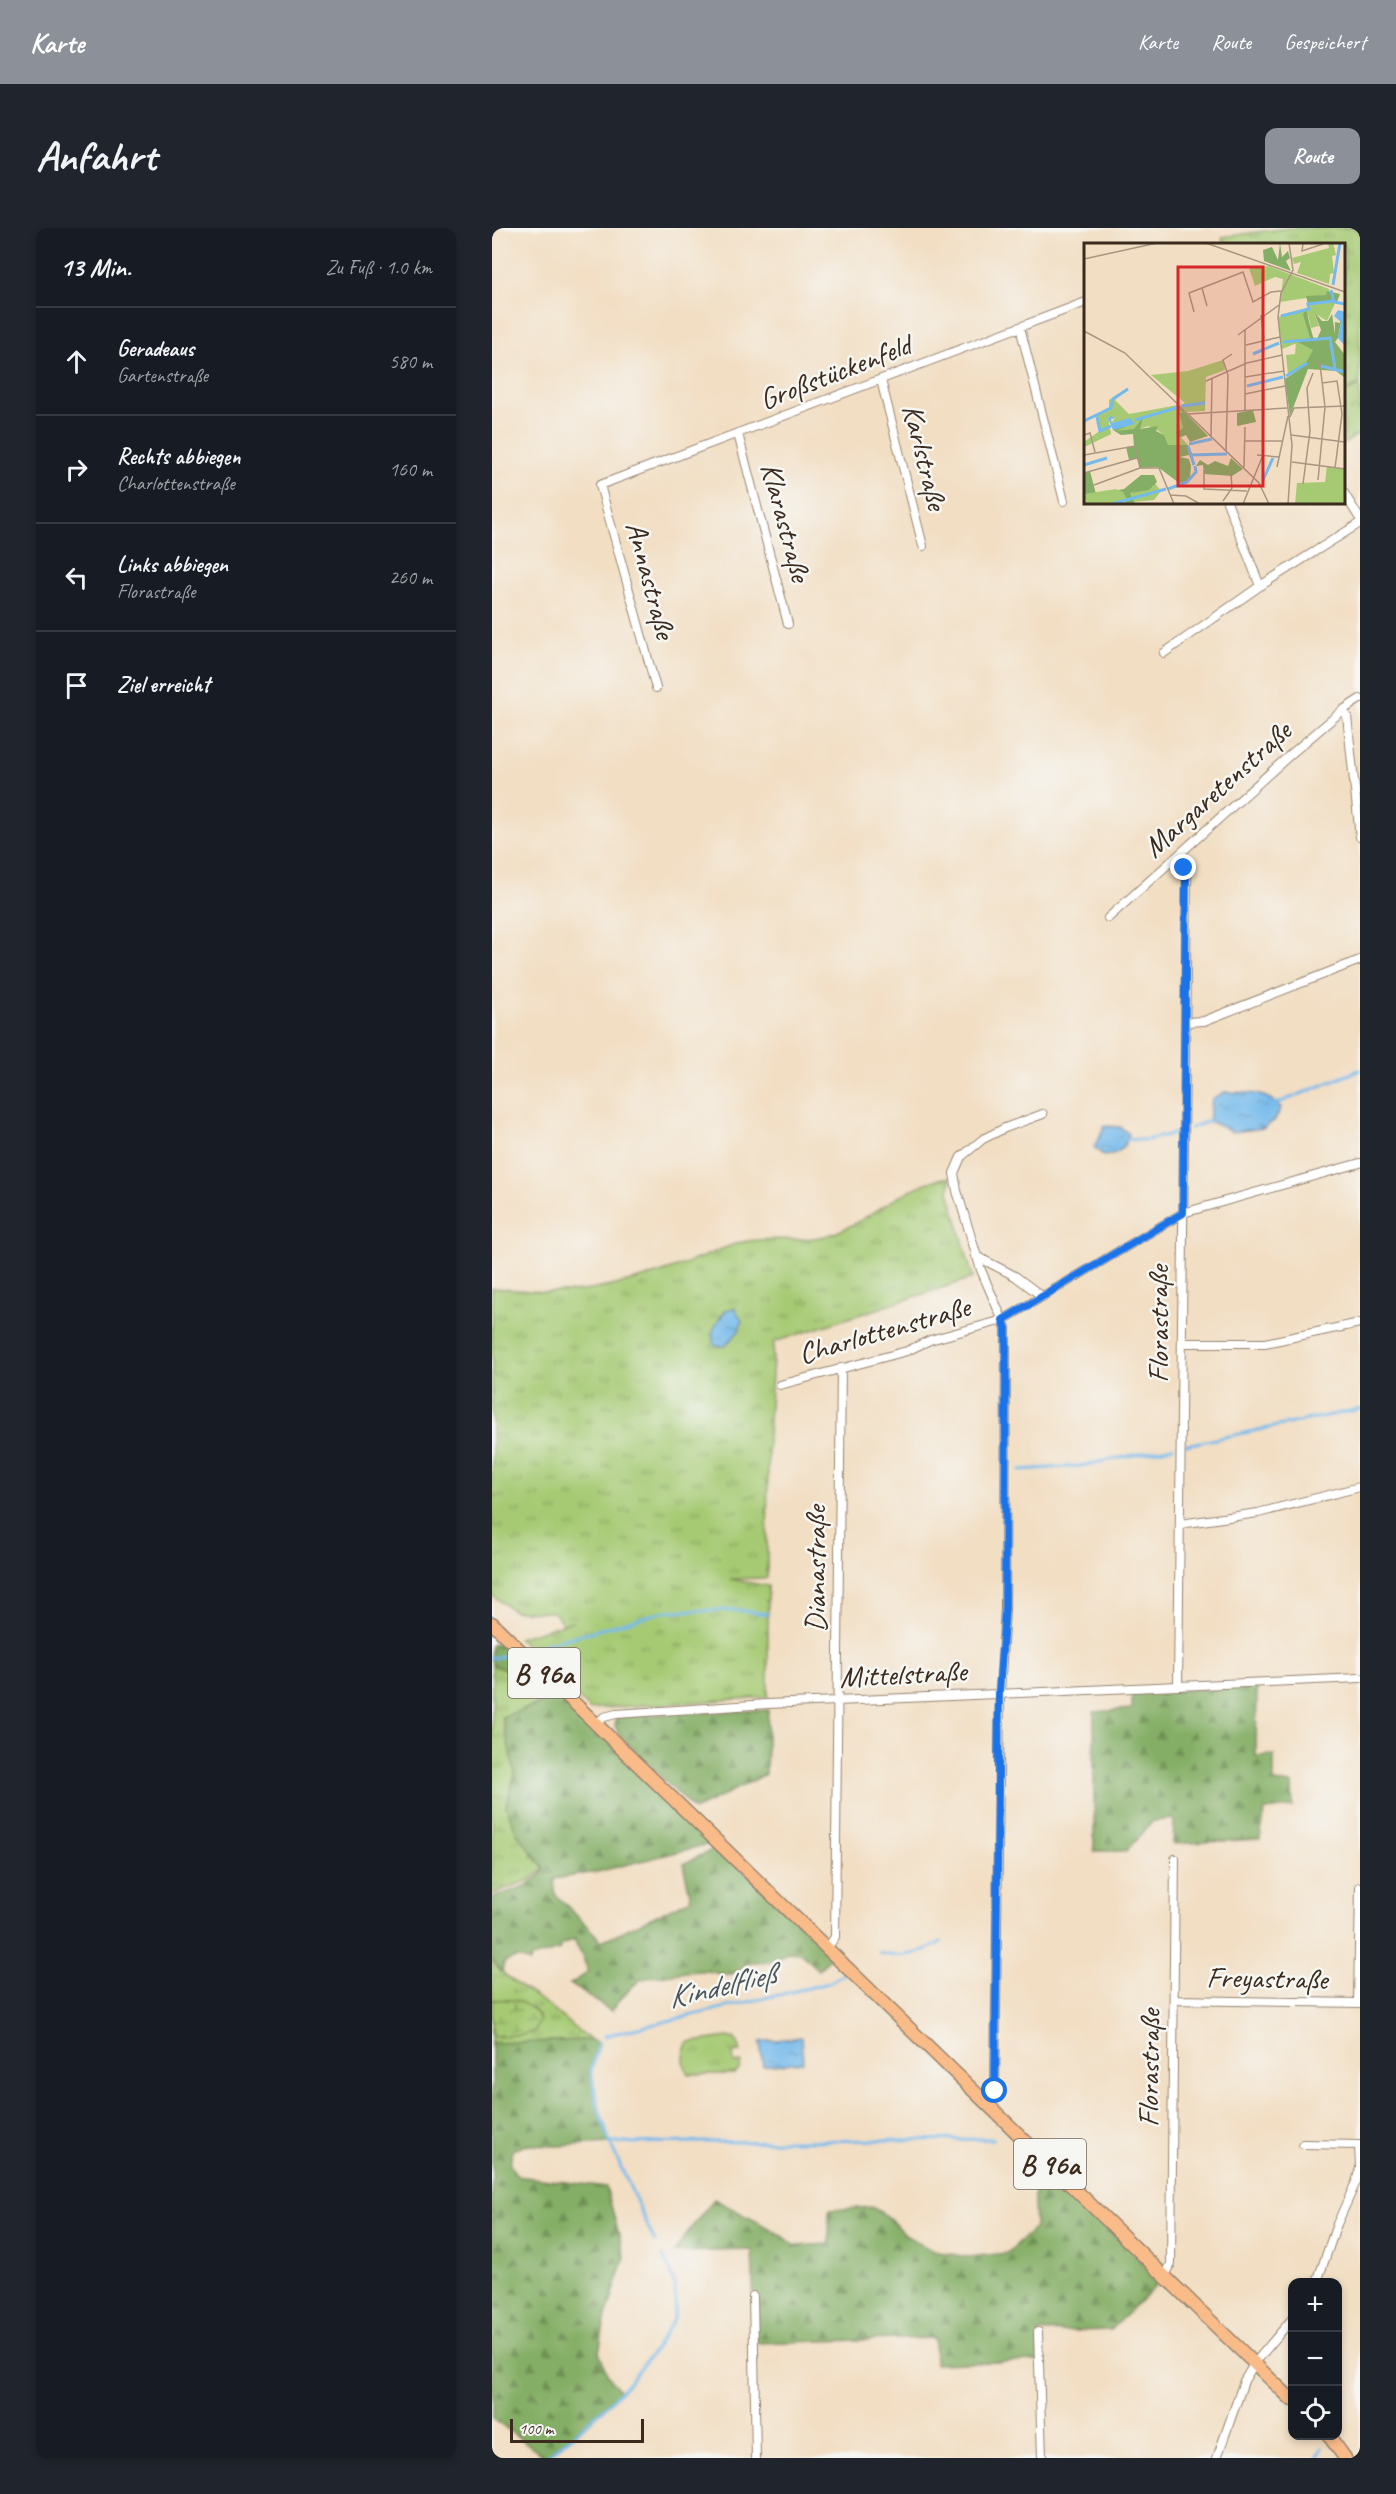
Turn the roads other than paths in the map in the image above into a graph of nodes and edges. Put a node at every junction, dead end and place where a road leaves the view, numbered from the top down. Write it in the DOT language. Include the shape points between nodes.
graph roads {
  1 [pos="1084,303"];
  2 [pos="1020,327"];
  3 [pos="881,380"];
  4 [pos="738,434"];
  5 [pos="600,485"];
  6 [pos="1345,495"];
  7 [pos="1064,501"];
  8 [pos="1228,504"];
  9 [pos="1360,521"];
  10 [pos="922,546"];
  11 [pos="1260,586"];
  12 [pos="788,624"];
  13 [pos="1164,653"];
  14 [pos="656,688"];
  15 [pos="1360,699"];
  16 [pos="1343,710"];
  17 [pos="1360,837"];
  18 [pos="1176,858"];
  19 [pos="1108,918"];
  20 [pos="1360,960"];
  21 [pos="1186,1022"];
  22 [pos="1043,1114"];
  23 [pos="1360,1163"];
  24 [pos="1183,1213"];
  25 [pos="976,1256"];
  26 [pos="1043,1297"];
  27 [pos="1003,1320"];
  28 [pos="1360,1323"];
  29 [pos="1182,1343"];
  30 [pos="841,1368"];
  31 [pos="780,1385"];
  32 [pos="1360,1487"];
  33 [pos="1180,1524"];
  34 [pos="492,1623"];
  35 [pos="1360,1678"];
  36 [pos="1178,1685"];
  37 [pos="999,1693"];
  38 [pos="838,1701"];
  39 [pos="596,1724"];
  40 [pos="1175,1859"];
  41 [pos="1360,1887"];
  42 [pos="828,1947"];
  43 [pos="1174,2000"];
  44 [pos="1359,2003"];
  45 [pos="986,2103"];
  46 [pos="1303,2144"];
  47 [pos="1359,2145"];
  48 [pos="1165,2276"];
  49 [pos="1319,2278"];
  50 [pos="753,2296"];
  51 [pos="1288,2325"];
  52 [pos="1038,2332"];
  53 [pos="1254,2364"];
  54 [pos="1288,2395"];
  55 [pos="1332,2440"];
  56 [pos="756,2458"];
  57 [pos="1042,2458"];
  58 [pos="1217,2458"];
  59 [pos="1345,2458"];
  1 -- 2 [label="street, Großstückenfeld"];
  2 -- 3 [label="street, Großstückenfeld"];
  2 -- 7 [label="street"];
  3 -- 4 [label="street, Großstückenfeld"];
  3 -- 10 [label="street, Karlstraße"];
  4 -- 5 [label="street, Großstückenfeld"];
  4 -- 12 [label="street, Klarastraße"];
  5 -- 14 [label="street, Annastraße"];
  6 -- 9 [label="street"];
  8 -- 11 [label="street"];
  9 -- 11 [label="street"];
  11 -- 13 [label="street"];
  15 -- 16 [label="street, Margaretenstraße"];
  16 -- 17 [label="street" via="1347,716"];
  16 -- 18 [label="street, Margaretenstraße"];
  18 -- 19 [label="street, Margaretenstraße"];
  18 -- 21 [label="street, Florastraße" via="1186,876"];
  20 -- 21 [label="street" via="1204,1021"];
  21 -- 24 [label="street, Florastraße"];
  22 -- 25 [label="street" via="982,1139 956,1166 954,1180"];
  23 -- 24 [label="street, Charlottenstraße"];
  24 -- 26 [label="street, Charlottenstraße"];
  24 -- 29 [label="street, Florastraße"];
  25 -- 26 [label="street" via="1033,1287"];
  25 -- 27 [label="street"];
  26 -- 27 [label="street, Charlottenstraße"];
  27 -- 30 [label="street, Charlottenstraße"];
  27 -- 37 [label="street" via="1005,1609"];
  28 -- 29 [label="street" via="1265,1342"];
  29 -- 33 [label="street, Florastraße"];
  30 -- 31 [label="street, Charlottenstraße"];
  30 -- 38 [label="street, Dianastraße"];
  32 -- 33 [label="street" via="1258,1513"];
  33 -- 36 [label="street, Florastraße"];
  34 -- 39 [label="main road, B 96a"];
  35 -- 36 [label="street, Mittelstraße"];
  36 -- 37 [label="street, Mittelstraße"];
  37 -- 38 [label="street, Mittelstraße"];
  37 -- 45 [label="street" via="995,2091"];
  38 -- 39 [label="street, Mittelstraße" via="616,1713"];
  38 -- 42 [label="street, Dianastraße" via="834,1937"];
  39 -- 42 [label="main road, B 96a"];
  40 -- 43 [label="street, Florastraße"];
  41 -- 44 [label="street"];
  42 -- 45 [label="main road, B 96a"];
  43 -- 44 [label="street, Freyastraße"];
  43 -- 48 [label="street, Florastraße" via="1171,2264"];
  45 -- 48 [label="main road, B 96a"];
  46 -- 47 [label="street"];
  47 -- 49 [label="street" via="1356,2182"];
  48 -- 53 [label="main road, B 96a"];
  50 -- 56 [label="street"];
  51 -- 53 [label="street"];
  52 -- 57 [label="street"];
  53 -- 54 [label="main road, B 96a"];
  53 -- 58 [label="street" via="1244,2381"];
  55 -- 59 [label="main road"];
}
